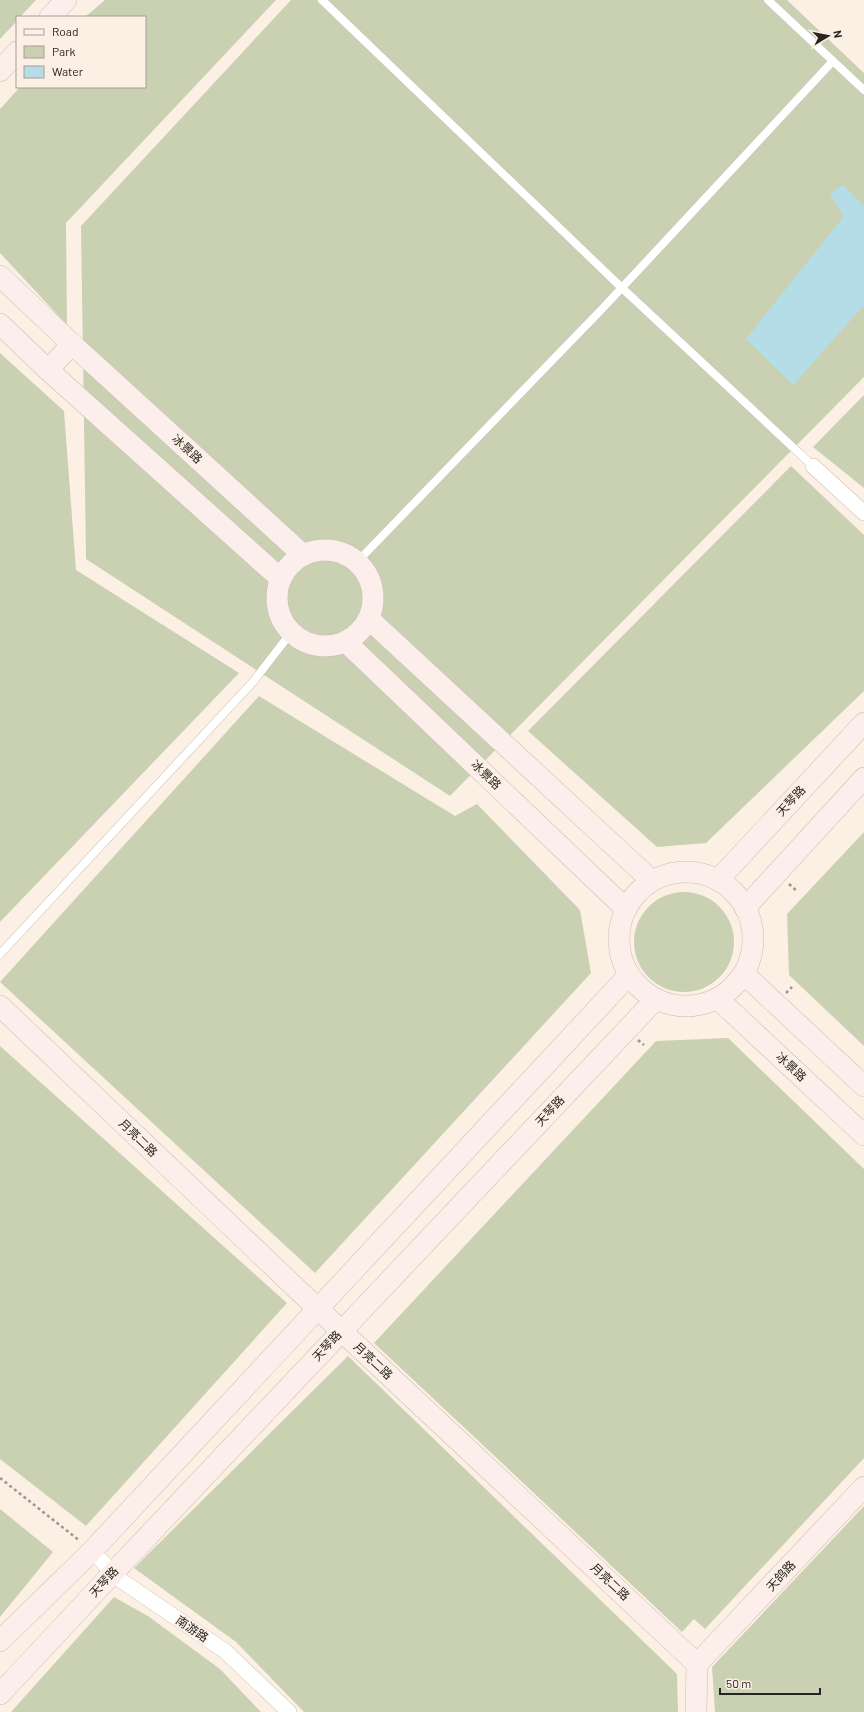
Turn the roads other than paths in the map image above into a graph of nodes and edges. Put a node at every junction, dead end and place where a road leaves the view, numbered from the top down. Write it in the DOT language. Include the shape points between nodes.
graph roads {
  1 [pos="66,0"];
  2 [pos="322,0"];
  3 [pos="768,0"];
  4 [pos="51,16"];
  5 [pos="16,53"];
  6 [pos="833,61"];
  7 [pos="0,71"];
  8 [pos="864,90"];
  9 [pos="0,276"];
  10 [pos="622,288"];
  11 [pos="0,324"];
  12 [pos="72,344"];
  13 [pos="48,370"];
  14 [pos="814,466"];
  15 [pos="864,513"];
  16 [pos="303,555"];
  17 [pos="358,561"];
  18 [pos="281,579"];
  19 [pos="369,619"];
  20 [pos="290,634"];
  21 [pos="346,642"];
  22 [pos="864,723"];
  23 [pos="864,778"];
  24 [pos="718,880"];
  25 [pos="652,881"];
  26 [pos="745,908"];
  27 [pos="626,909"];
  28 [pos="0,954"];
  29 [pos="744,974"];
  30 [pos="629,975"];
  31 [pos="718,999"];
  32 [pos="655,1000"];
  33 [pos="0,1006"];
  34 [pos="864,1086"];
  35 [pos="864,1135"];
  36 [pos="317,1309"];
  37 [pos="341,1331"];
  38 [pos="864,1487"];
  39 [pos="92,1551"];
  40 [pos="113,1573"];
  41 [pos="0,1642"];
  42 [pos="697,1664"];
  43 [pos="0,1694"];
  44 [pos="289,1712"];
  45 [pos="696,1712"];
  1 -- 4 [label="main road"];
  2 -- 10 [label="lane"];
  3 -- 6 [label="lane"];
  5 -- 7 [label="main road"];
  6 -- 8 [label="lane"];
  6 -- 10 [label="lane"];
  9 -- 12 [label="main road, 冰景路"];
  10 -- 14 [label="lane"];
  10 -- 17 [label="lane"];
  11 -- 13 [label="main road"];
  12 -- 13 [label="main road"];
  12 -- 16 [label="main road, 冰景路"];
  13 -- 18 [label="main road"];
  14 -- 15 [label="street"];
  16 -- 17 [label="main road" via="326,549 341,552"];
  16 -- 18 [label="main road" via="284,571"];
  17 -- 19 [label="main road" via="372,587 373,604"];
  18 -- 20 [label="main road" via="276,601 280,617"];
  19 -- 21 [label="main road" via="359,632"];
  19 -- 25 [label="main road"];
  20 -- 21 [label="main road" via="316,646"];
  20 -- 28 [label="lane" via="252,683"];
  21 -- 27 [label="main road, 冰景路"];
  22 -- 24 [label="main road, 天琴路"];
  23 -- 26 [label="main road"];
  24 -- 25 [label="main road" via="696,873 673,873"];
  24 -- 26 [label="main road" via="733,892"];
  25 -- 27 [label="main road" via="637,893"];
  26 -- 29 [label="main road" via="752,929 752,952"];
  27 -- 30 [label="main road" via="619,938 620,954"];
  29 -- 31 [label="main road"];
  29 -- 34 [label="main road"];
  30 -- 32 [label="main road" via="640,989"];
  30 -- 36 [label="main road"];
  31 -- 32 [label="main road" via="697,1006 676,1006"];
  31 -- 35 [label="main road, 冰景路"];
  32 -- 37 [label="main road, 天琴路"];
  33 -- 36 [label="main road, 月亮二路"];
  36 -- 37 [label="main road, 月亮二路"];
  36 -- 39 [label="main road"];
  37 -- 40 [label="main road, 天琴路"];
  37 -- 42 [label="main road, 月亮二路"];
  38 -- 42 [label="main road, 天鸽路"];
  39 -- 40 [label="street, 南游路"];
  39 -- 41 [label="main road"];
  40 -- 43 [label="main road, 天琴路"];
  40 -- 44 [label="street, 南游路" via="119,1580 225,1651"];
  42 -- 45 [label="main road"];
}
